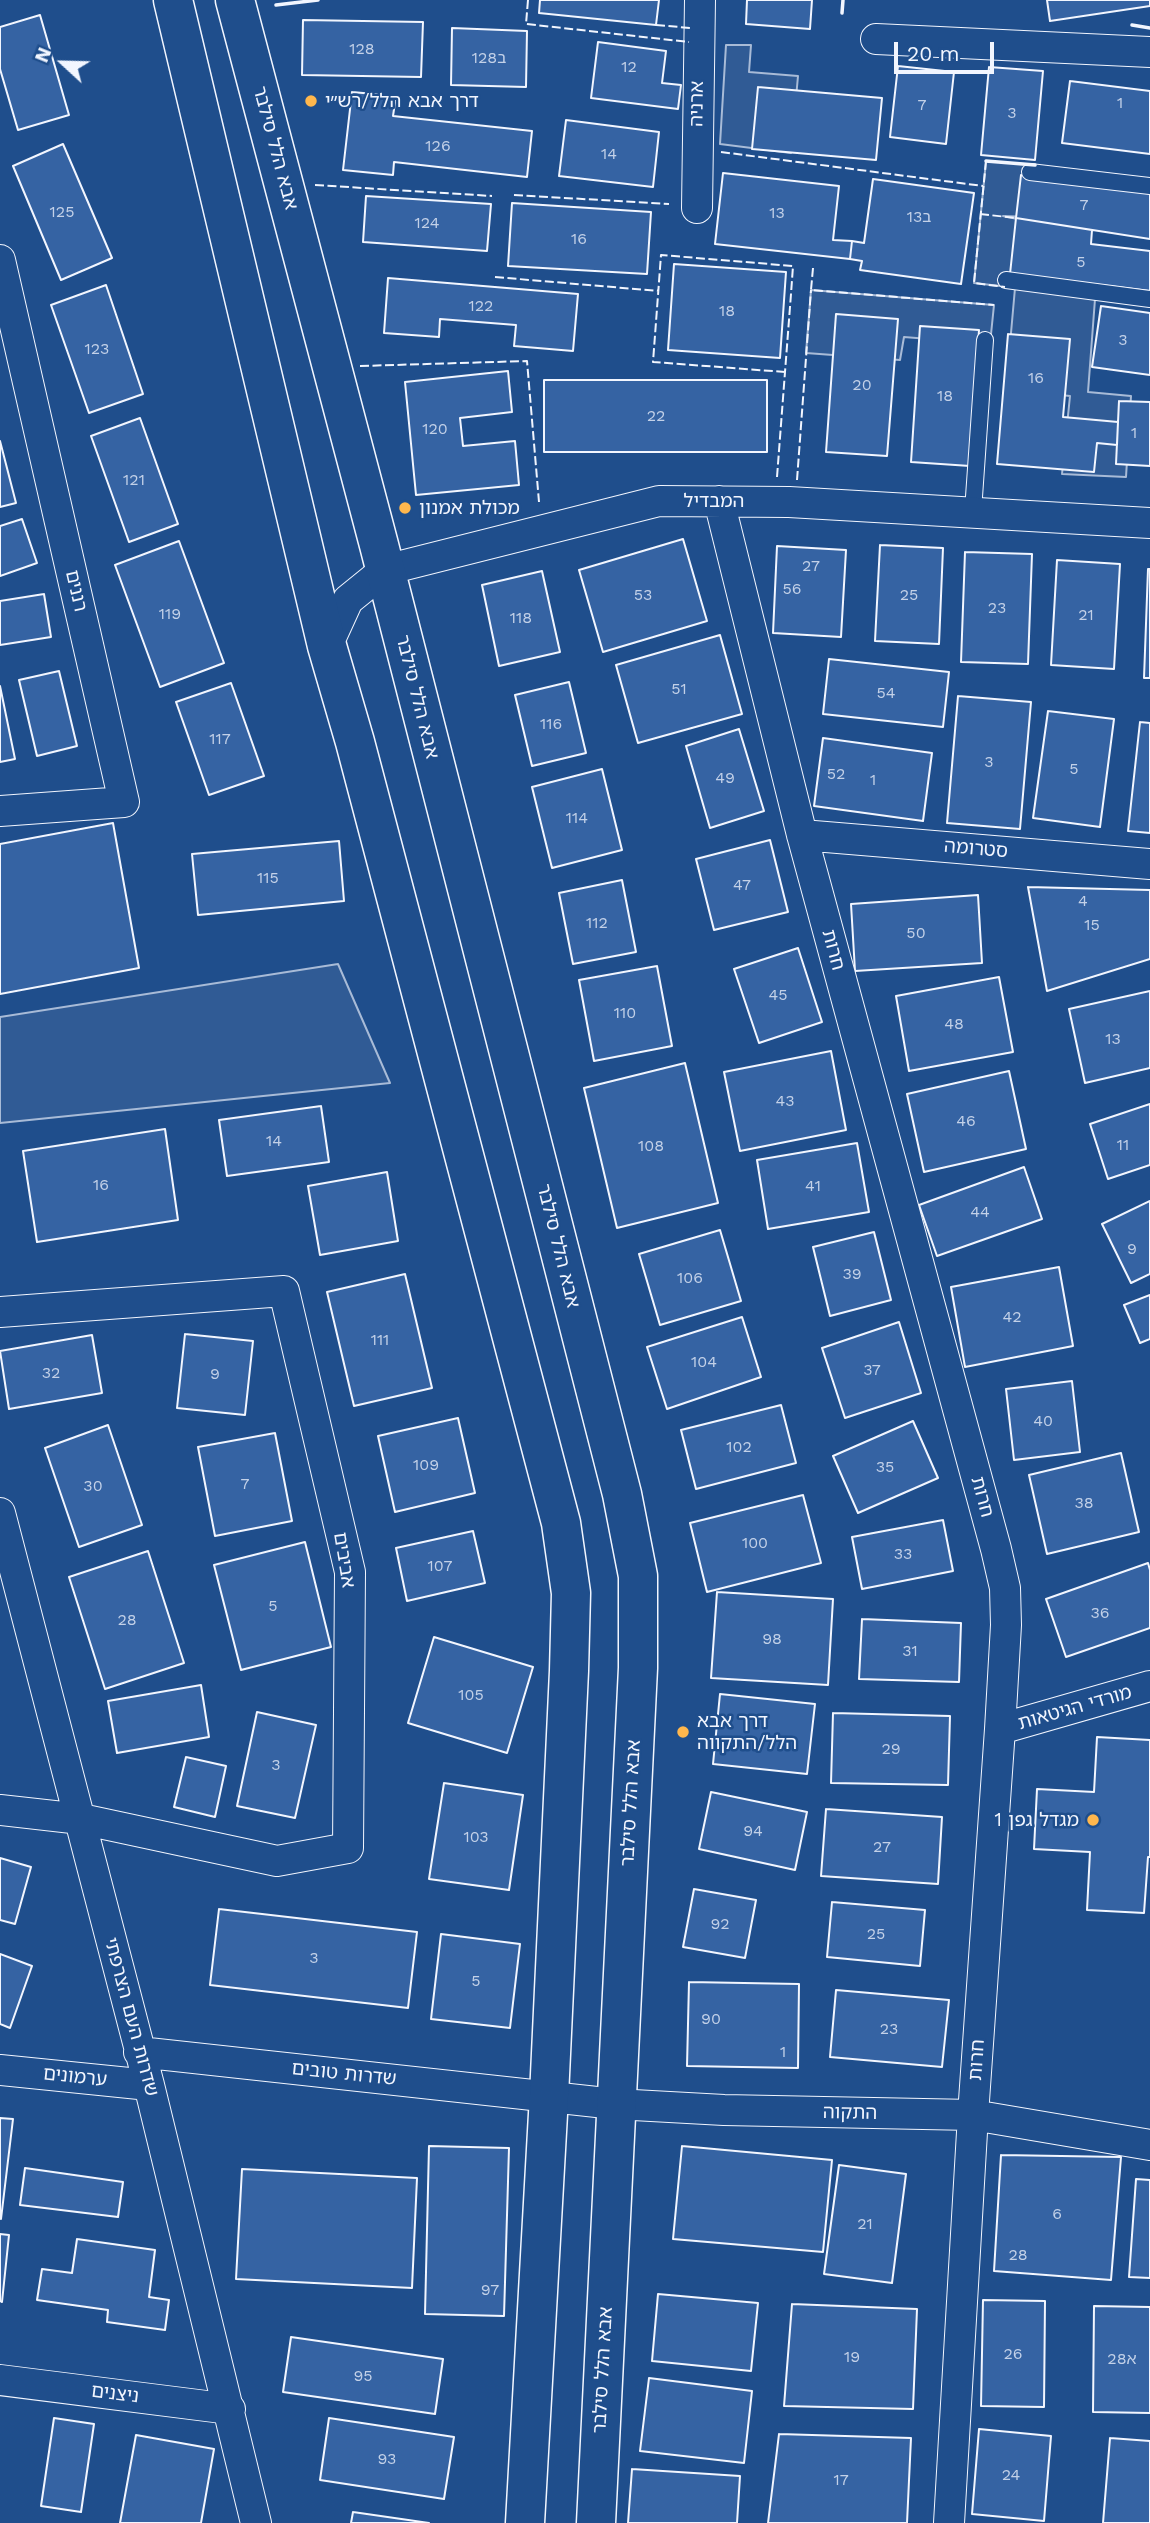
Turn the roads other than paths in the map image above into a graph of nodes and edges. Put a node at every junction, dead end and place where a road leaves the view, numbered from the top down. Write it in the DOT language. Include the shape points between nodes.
graph roads {
  1 [pos="173,0"];
  2 [pos="236,0"];
  3 [pos="700,0"];
  4 [pos="876,39"];
  5 [pos="1150,51"];
  6 [pos="1030,172"];
  7 [pos="1150,186"];
  8 [pos="698,208"];
  9 [pos="0,260"];
  10 [pos="1006,280"];
  11 [pos="1150,299"];
  12 [pos="985,340"];
  13 [pos="719,501"];
  14 [pos="973,511"];
  15 [pos="1150,523"];
  16 [pos="385,570"];
  17 [pos="327,646"];
  18 [pos="0,811"];
  19 [pos="802,835"];
  20 [pos="1150,864"];
  21 [pos="0,1312"];
  22 [pos="0,1513"];
  23 [pos="1150,1686"];
  24 [pos="1000,1729"];
  25 [pos="0,1810"];
  26 [pos="81,1819"];
  27 [pos="139,2052"];
  28 [pos="0,2070"];
  29 [pos="149,2085"];
  30 [pos="549,2096"];
  31 [pos="615,2104"];
  32 [pos="973,2115"];
  33 [pos="1150,2145"];
  34 [pos="0,2379"];
  35 [pos="230,2409"];
  36 [pos="256,2523"];
  37 [pos="525,2523"];
  38 [pos="596,2523"];
  39 [pos="949,2523"];
  1 -- 17 [label="main road"];
  2 -- 16 [label="main road, אבא הלל סילבר"];
  3 -- 8 [label="street, ארניה"];
  4 -- 5 [label="street"];
  6 -- 7 [label="lane"];
  9 -- 18 [label="street, רננים" via="124,802"];
  10 -- 11 [label="lane"];
  12 -- 14 [label="lane"];
  13 -- 14 [label="street, המבדיל"];
  13 -- 16 [label="street, המבדיל" via="659,501"];
  13 -- 19 [label="street, חרות"];
  14 -- 15 [label="street, המבדיל"];
  16 -- 17 [label="street, המבדיל" via="348,600"];
  16 -- 31 [label="main road, אבא הלל סילבר" via="618,1481 638,1576 638,1668"];
  17 -- 30 [label="main road" via="561,1523 570,1593 569,1671"];
  19 -- 20 [label="street, סטרומה"];
  19 -- 24 [label="street, חרות" via="1005,1588"];
  21 -- 26 [label="street, אביבים" via="284,1291 350,1572 348,1848 277,1861"];
  22 -- 26 [label="street, שדרות העם הצרפתי"];
  23 -- 24 [label="street, מורדי הגיטאות"];
  24 -- 32 [label="street, חרות"];
  25 -- 26 [label="street"];
  26 -- 27 [label="street, שדרות העם הצרפתי"];
  27 -- 29 [label="street, שדרות העם הצרפתי"];
  27 -- 30 [label="street, שדרות טובים"];
  28 -- 29 [label="street, ערמונים"];
  29 -- 35 [label="street, שדרות העם הצרפתי"];
  30 -- 31 [label="street, התקוה"];
  30 -- 37 [label="main road"];
  31 -- 32 [label="street, התקוה"];
  31 -- 38 [label="main road, אבא הלל סילבר"];
  32 -- 33 [label="street, התקוה"];
  32 -- 39 [label="street, חרות"];
  34 -- 35 [label="street, ניצנים"];
  35 -- 36 [label="street, שדרות העם הצרפתי"];
}
